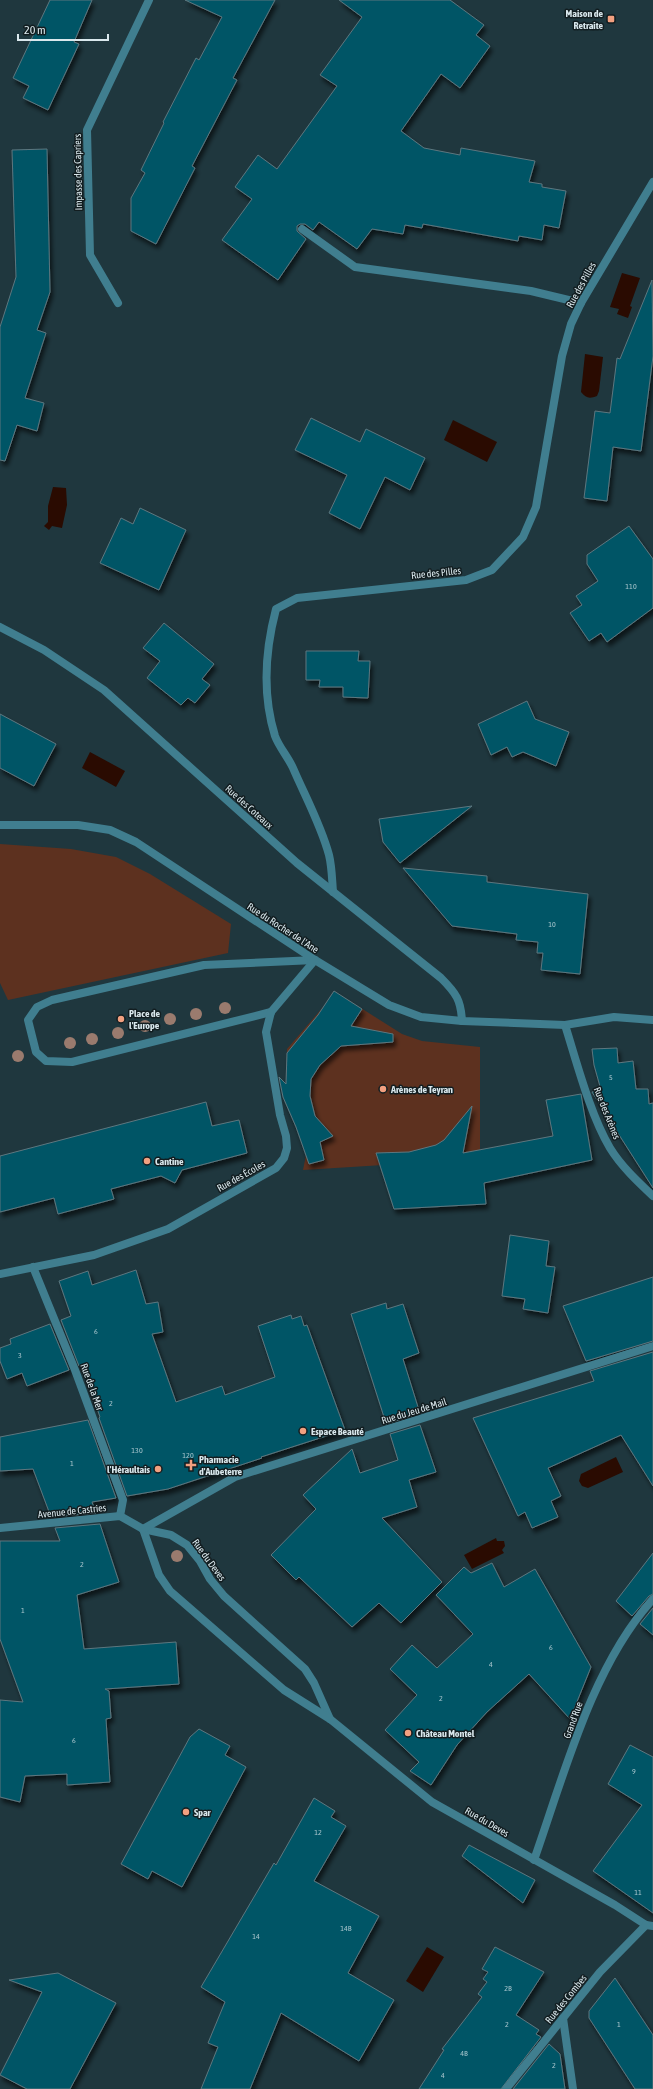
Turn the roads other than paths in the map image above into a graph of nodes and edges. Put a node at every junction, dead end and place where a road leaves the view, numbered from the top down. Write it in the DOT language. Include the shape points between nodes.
graph roads {
  1 [pos="149,0"];
  2 [pos="653,182"];
  3 [pos="302,229"];
  4 [pos="118,302"];
  5 [pos="581,303"];
  6 [pos="0,627"];
  7 [pos="0,825"];
  8 [pos="333,892"];
  9 [pos="315,960"];
  10 [pos="271,1012"];
  11 [pos="653,1020"];
  12 [pos="462,1021"];
  13 [pos="565,1025"];
  14 [pos="653,1196"];
  15 [pos="33,1267"];
  16 [pos="0,1274"];
  17 [pos="653,1346"];
  18 [pos="120,1516"];
  19 [pos="0,1528"];
  20 [pos="143,1529"];
  21 [pos="653,1599"];
  22 [pos="330,1719"];
  23 [pos="534,1860"];
  24 [pos="650,1926"];
  25 [pos="563,2018"];
  26 [pos="506,2089"];
  27 [pos="573,2089"];
  1 -- 4 [label="street, Impasse des Capriers" via="87,130 90,255"];
  2 -- 5 [label="street, Rue des Pilles"];
  3 -- 5 [label="street" via="355,266 531,291"];
  5 -- 8 [label="street, Rue des Pilles" via="571,324 562,356 536,507 523,537 508,555 492,570 466,580 297,598 276,609 269,634 266,670 268,704 275,737 292,765 329,856"];
  6 -- 8 [label="street, Rue des Coteaux" via="44,650 104,690 297,863"];
  7 -- 9 [label="street, Rue du Rocher de l'Ane" via="78,825 110,830 136,842"];
  8 -- 12 [label="street, Rue des Coteaux" via="454,991 461,1005"];
  9 -- 10 [label="street, Rue des Écoles"];
  9 -- 10 [label="street" via="204,965 52,1000 37,1007 28,1020 36,1052 46,1061 72,1062"];
  9 -- 12 [label="street, Rue du Rocher de l'Ane" via="389,1005 421,1017"];
  10 -- 15 [label="street, Rue des Écoles" via="266,1032 287,1148 284,1158 276,1168 168,1229 94,1255"];
  11 -- 13 [label="street, Rue du Rocher de l'Ane" via="614,1017"];
  12 -- 13 [label="street, Rue du Rocher de l'Ane"];
  13 -- 14 [label="street, Rue des Arènes" via="595,1114 610,1148"];
  15 -- 16 [label="street, Rue des Écoles"];
  15 -- 18 [label="street, Rue de la Mer" via="75,1370 123,1500"];
  17 -- 20 [label="street, Rue du Jeu de Mail" via="234,1477"];
  18 -- 19 [label="street, Avenue de Castries"];
  18 -- 20 [label="street, Avenue de Castries"];
  20 -- 22 [label="street, Rue du Deves" via="159,1575 170,1591 284,1690"];
  20 -- 22 [label="street, Rue du Deves" via="171,1535 187,1545 224,1596 305,1669"];
  21 -- 23 [label="street, Grand'Rue" via="638,1616 596,1688"];
  22 -- 23 [label="street, Rue du Deves" via="432,1802"];
  23 -- 24 [label="street, Rue du Deves"];
  24 -- 25 [label="street, Rue des Combes" via="600,1972"];
  25 -- 26 [label="street, Rue des Combes"];
  25 -- 27 [label="street"];
}
